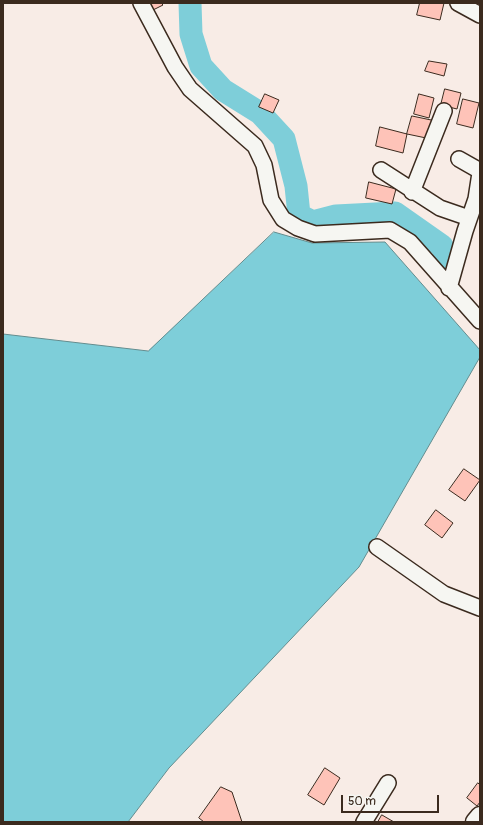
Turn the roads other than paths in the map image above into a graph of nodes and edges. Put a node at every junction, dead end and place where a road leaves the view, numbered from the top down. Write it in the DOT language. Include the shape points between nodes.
graph roads {
  1 [pos="141,3"];
  2 [pos="458,3"];
  3 [pos="480,15"];
  4 [pos="444,111"];
  5 [pos="459,159"];
  6 [pos="381,170"];
  7 [pos="480,172"];
  8 [pos="412,192"];
  9 [pos="478,200"];
  10 [pos="469,218"];
  11 [pos="450,288"];
  12 [pos="480,321"];
  13 [pos="377,547"];
  14 [pos="480,608"];
  15 [pos="388,782"];
  16 [pos="480,816"];
  17 [pos="364,822"];
  18 [pos="475,822"];
  1 -- 11 [label="street" via="175,67 190,89 255,146 264,165 271,200 283,219 316,234 390,230 410,242"];
  2 -- 3 [label="street"];
  4 -- 8 [label="street"];
  5 -- 7 [label="street"];
  6 -- 8 [label="street"];
  7 -- 9 [label="street"];
  8 -- 10 [label="street" via="440,208"];
  9 -- 10 [label="street"];
  10 -- 11 [label="street"];
  11 -- 12 [label="street"];
  13 -- 14 [label="street" via="444,594"];
  15 -- 17 [label="street"];
  16 -- 18 [label="street"];
}
